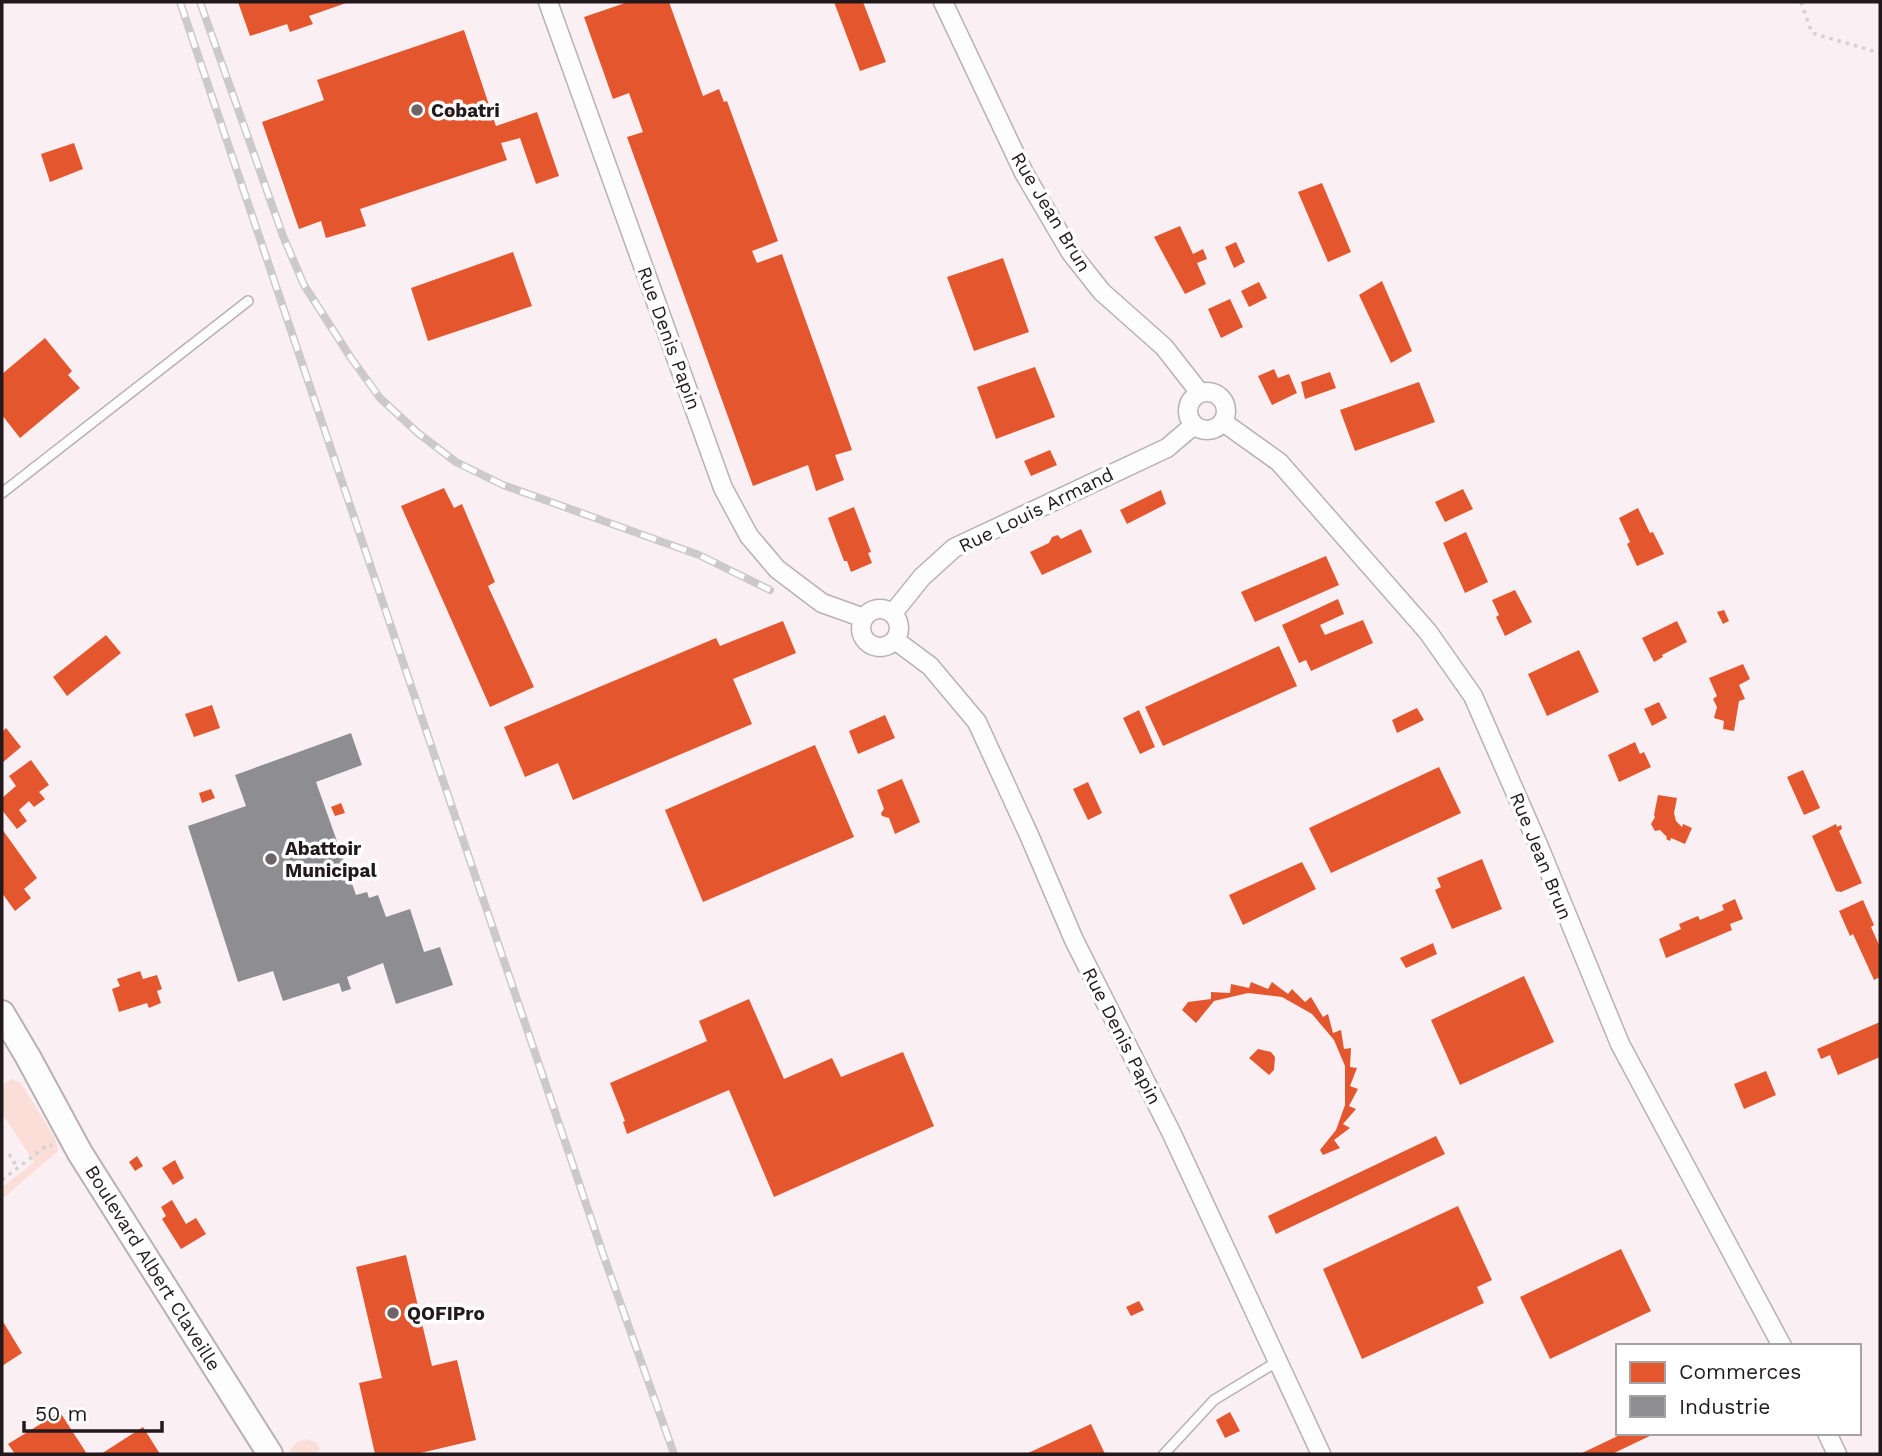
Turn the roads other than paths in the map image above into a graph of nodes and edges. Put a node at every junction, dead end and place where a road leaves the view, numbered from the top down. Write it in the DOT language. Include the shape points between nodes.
graph roads {
  1 [pos="548,2"];
  2 [pos="943,2"];
  3 [pos="248,301"];
  4 [pos="1200,393"];
  5 [pos="1223,422"];
  6 [pos="1194,425"];
  7 [pos="2,494"];
  8 [pos="893,613"];
  9 [pos="863,618"];
  10 [pos="895,640"];
  11 [pos="2,1013"];
  12 [pos="2,1035"];
  13 [pos="75,1146"];
  14 [pos="1781,1344"];
  15 [pos="1278,1361"];
  16 [pos="1828,1435"];
  17 [pos="271,1454"];
  18 [pos="1164,1454"];
  19 [pos="1321,1454"];
  20 [pos="1837,1454"];
  1 -- 9 [label="street, Rue Denis Papin" via="723,488 748,536 777,569 822,603"];
  2 -- 4 [label="street, Rue Jean Brun" via="1024,173 1071,253 1102,292 1164,347"];
  3 -- 7 [label="lane"];
  4 -- 5 [label="street" via="1212,392 1222,399 1227,410"];
  4 -- 6 [label="street" via="1188,408"];
  5 -- 6 [label="street" via="1213,430"];
  5 -- 14 [label="street, Rue Jean Brun" via="1279,461 1428,632 1473,696 1620,1044"];
  6 -- 8 [label="street, Rue Louis Armand" via="1167,448 954,548"];
  8 -- 9 [label="street" via="877,608"];
  8 -- 10 [label="street" via="899,626"];
  9 -- 10 [label="street" via="861,632 868,643 880,647"];
  10 -- 15 [label="street, Rue Denis Papin" via="930,666 977,722 1074,940 1171,1132"];
  11 -- 13 [label="main road, Boulevard Albert Claveille"];
  12 -- 13 [label="main road, Boulevard Albert Claveille"];
  13 -- 17 [label="main road, Boulevard Albert Claveille"];
  15 -- 18 [label="lane" via="1214,1400"];
  15 -- 19 [label="street, Rue Denis Papin"];
  16 -- 20 [label="street"];
}
